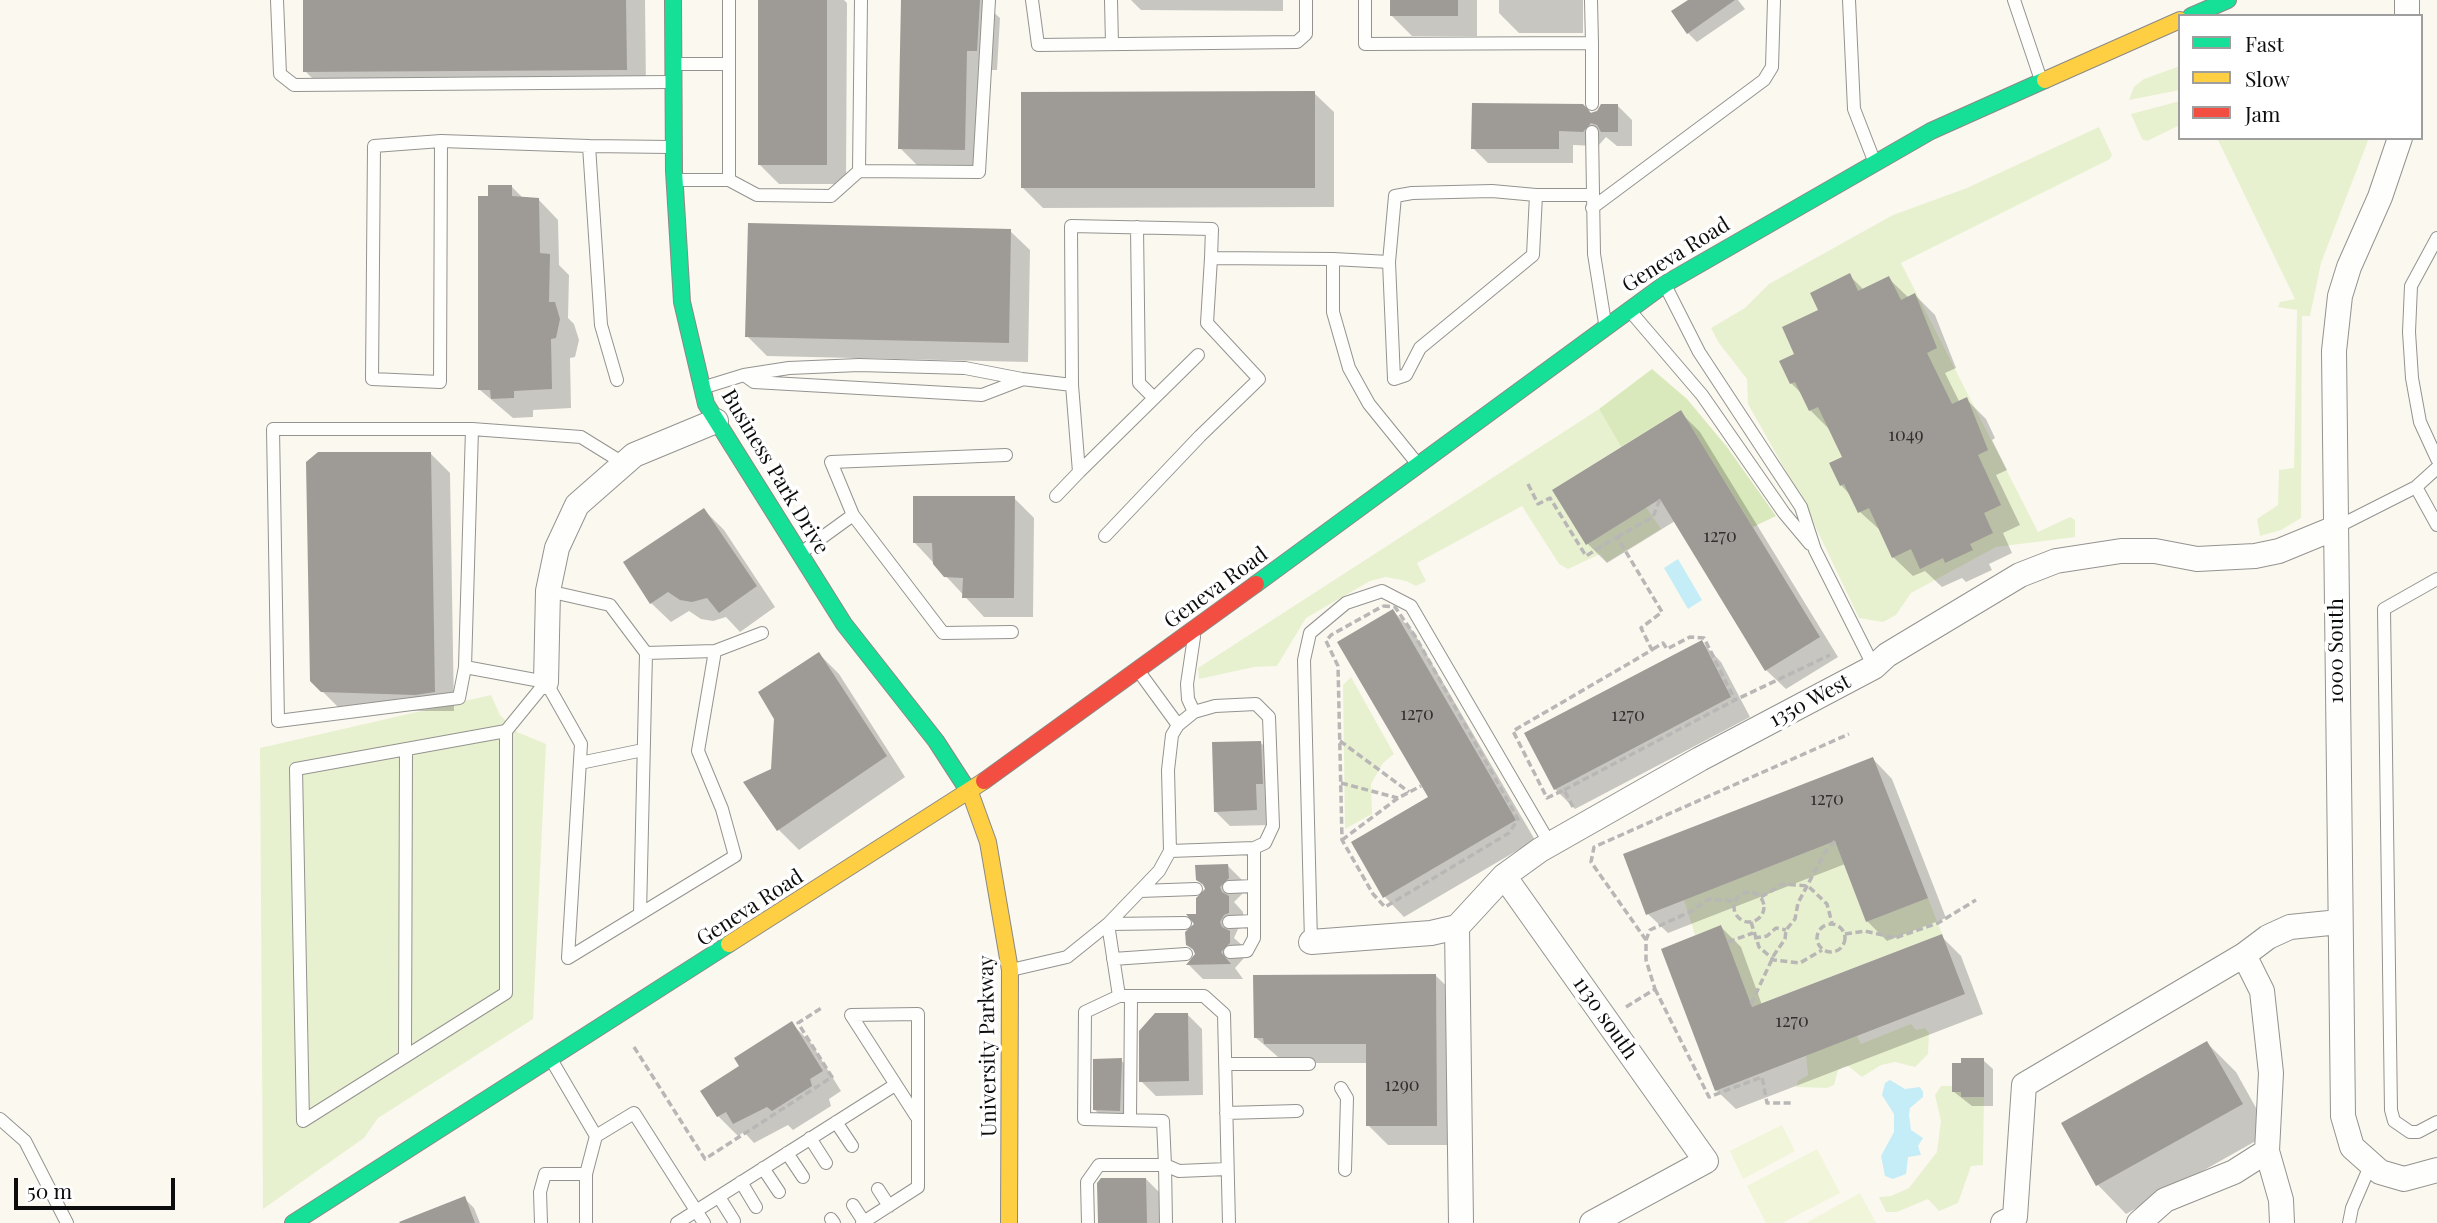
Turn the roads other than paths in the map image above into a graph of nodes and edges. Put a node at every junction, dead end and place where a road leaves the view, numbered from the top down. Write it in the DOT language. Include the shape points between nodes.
graph roads {
  1 [pos="277,0"];
  2 [pos="673,0"];
  3 [pos="729,0"];
  4 [pos="861,0"];
  5 [pos="989,0"];
  6 [pos="1032,0"];
  7 [pos="1111,0"];
  8 [pos="1306,0"];
  9 [pos="1365,0"];
  10 [pos="1591,0"];
  11 [pos="1774,0"];
  12 [pos="1849,0"];
  13 [pos="2014,0"];
  14 [pos="2228,0"];
  15 [pos="2196,14"];
  16 [pos="2178,21"];
  17 [pos="1592,43"];
  18 [pos="1112,44"];
  19 [pos="673,64"];
  20 [pos="729,64"];
  21 [pos="2041,80"];
  22 [pos="673,82"];
  23 [pos="1592,104"];
  24 [pos="1592,132"];
  25 [pos="2399,140"];
  26 [pos="441,141"];
  27 [pos="589,146"];
  28 [pos="674,147"];
  29 [pos="1875,162"];
  30 [pos="859,171"];
  31 [pos="675,180"];
  32 [pos="729,180"];
  33 [pos="1536,195"];
  34 [pos="1592,201"];
  35 [pos="1137,227"];
  36 [pos="2437,238"];
  37 [pos="1211,258"];
  38 [pos="1333,259"];
  39 [pos="1389,262"];
  40 [pos="1665,285"];
  41 [pos="1628,310"];
  42 [pos="1606,326"];
  43 [pos="1198,355"];
  44 [pos="744,375"];
  45 [pos="1022,379"];
  46 [pos="617,380"];
  47 [pos="1072,385"];
  48 [pos="702,388"];
  49 [pos="1154,398"];
  50 [pos="716,421"];
  51 [pos="472,429"];
  52 [pos="1006,455"];
  53 [pos="2437,459"];
  54 [pos="623,463"];
  55 [pos="1418,465"];
  56 [pos="2437,468"];
  57 [pos="1079,472"];
  58 [pos="2416,487"];
  59 [pos="1056,496"];
  60 [pos="853,515"];
  61 [pos="2437,525"];
  62 [pos="2335,528"];
  63 [pos="1105,536"];
  64 [pos="1815,550"];
  65 [pos="799,554"];
  66 [pos="2437,579"];
  67 [pos="548,590"];
  68 [pos="1195,629"];
  69 [pos="1012,632"];
  70 [pos="762,633"];
  71 [pos="715,651"];
  72 [pos="646,653"];
  73 [pos="465,667"];
  74 [pos="1874,667"];
  75 [pos="1138,670"];
  76 [pos="547,682"];
  77 [pos="1194,712"];
  78 [pos="1178,724"];
  79 [pos="506,731"];
  80 [pos="406,749"];
  81 [pos="643,750"];
  82 [pos="580,762"];
  83 [pos="969,790"];
  84 [pos="1550,844"];
  85 [pos="1254,848"];
  86 [pos="1170,850"];
  87 [pos="1504,876"];
  88 [pos="1254,886"];
  89 [pos="1229,887"];
  90 [pos="1196,889"];
  91 [pos="1140,891"];
  92 [pos="639,914"];
  93 [pos="1254,921"];
  94 [pos="1230,922"];
  95 [pos="2339,922"];
  96 [pos="1185,923"];
  97 [pos="1108,924"];
  98 [pos="1457,927"];
  99 [pos="1311,943"];
  100 [pos="1230,952"];
  101 [pos="1186,954"];
  102 [pos="2245,955"];
  103 [pos="1113,959"];
  104 [pos="1010,970"];
  105 [pos="1125,997"];
  106 [pos="405,1055"];
  107 [pos="550,1057"];
  108 [pos="1225,1064"];
  109 [pos="1308,1064"];
  110 [pos="895,1085"];
  111 [pos="1341,1088"];
  112 [pos="1297,1111"];
  113 [pos="1226,1112"];
  114 [pos="916,1116"];
  115 [pos="0,1119"];
  116 [pos="1130,1119"];
  117 [pos="836,1122"];
  118 [pos="2437,1122"];
  119 [pos="596,1136"];
  120 [pos="810,1138"];
  121 [pos="852,1146"];
  122 [pos="2267,1151"];
  123 [pos="787,1153"];
  124 [pos="826,1163"];
  125 [pos="1165,1165"];
  126 [pos="2370,1166"];
  127 [pos="764,1168"];
  128 [pos="1227,1169"];
  129 [pos="1345,1170"];
  130 [pos="2437,1170"];
  131 [pos="586,1174"];
  132 [pos="803,1177"];
  133 [pos="741,1182"];
  134 [pos="878,1189"];
  135 [pos="779,1192"];
  136 [pos="719,1197"];
  137 [pos="853,1205"];
  138 [pos="889,1206"];
  139 [pos="756,1207"];
  140 [pos="696,1211"];
  141 [pos="734,1221"];
  142 [pos="863,1222"];
  143 [pos="67,1223"];
  144 [pos="293,1223"];
  145 [pos="541,1223"];
  146 [pos="586,1223"];
  147 [pos="677,1223"];
  148 [pos="704,1223"];
  149 [pos="1009,1223"];
  150 [pos="1088,1223"];
  151 [pos="1166,1223"];
  152 [pos="1229,1223"];
  153 [pos="1461,1223"];
  154 [pos="1592,1223"];
  155 [pos="2003,1223"];
  156 [pos="2139,1223"];
  157 [pos="2282,1223"];
  158 [pos="2350,1223"];
  1 -- 22 [label="lane" via="280,74 293,85"];
  2 -- 19 [label="main road, Business Park Drive"];
  3 -- 20 [label="lane"];
  4 -- 30 [label="lane"];
  5 -- 30 [label="lane" via="979,173"];
  6 -- 18 [label="lane" via="1038,44"];
  7 -- 18 [label="lane"];
  8 -- 18 [label="lane" via="1306,34 1297,42"];
  9 -- 17 [label="lane" via="1365,44"];
  10 -- 17 [label="lane"];
  11 -- 34 [label="lane" via="1772,67 1764,80"];
  12 -- 29 [label="lane" via="1854,109"];
  13 -- 21 [label="lane"];
  14 -- 15 [label="main road"];
  16 -- 21 [label="main road, Geneva Road"];
  17 -- 23 [label="lane"];
  19 -- 20 [label="lane"];
  19 -- 22 [label="main road, Business Park Drive"];
  20 -- 32 [label="lane"];
  21 -- 29 [label="main road, Geneva Road"];
  22 -- 28 [label="main road, Business Park Drive"];
  24 -- 34 [label="lane"];
  25 -- 62 [label="street, 1000 South" via="2349,267 2338,309"];
  26 -- 26 [label="lane" via="440,382 372,379 374,146"];
  26 -- 27 [label="lane"];
  27 -- 28 [label="lane"];
  27 -- 46 [label="lane" via="601,325"];
  28 -- 31 [label="main road, Business Park Drive"];
  29 -- 40 [label="main road, Geneva Road"];
  30 -- 32 [label="lane" via="831,196 757,195"];
  31 -- 32 [label="lane"];
  31 -- 48 [label="main road, Business Park Drive" via="682,302"];
  33 -- 34 [label="lane"];
  33 -- 39 [label="lane" via="1492,191 1395,196"];
  33 -- 39 [label="lane" via="1534,255 1420,348 1406,375 1394,379"];
  34 -- 42 [label="lane" via="1594,254"];
  35 -- 37 [label="lane" via="1212,229"];
  35 -- 47 [label="lane" via="1071,226"];
  35 -- 49 [label="lane" via="1139,383"];
  36 -- 53 [label="lane" via="2411,286 2409,332 2420,422"];
  37 -- 38 [label="lane"];
  37 -- 63 [label="lane" via="1207,323 1259,379"];
  38 -- 39 [label="lane"];
  38 -- 55 [label="lane" via="1333,312 1349,368 1369,404"];
  40 -- 41 [label="main road, Geneva Road"];
  40 -- 64 [label="lane" via="1699,352 1801,507"];
  41 -- 42 [label="main road, Geneva Road"];
  41 -- 64 [label="lane" via="1702,395"];
  42 -- 55 [label="main road, Geneva Road"];
  43 -- 49 [label="lane"];
  44 -- 45 [label="lane" via="859,365 965,368"];
  44 -- 45 [label="lane" via="754,383 982,395"];
  44 -- 48 [label="lane"];
  45 -- 47 [label="lane"];
  47 -- 57 [label="lane"];
  48 -- 50 [label="main road, Business Park Drive"];
  49 -- 57 [label="lane"];
  50 -- 54 [label="street"];
  50 -- 65 [label="main road, Business Park Drive"];
  51 -- 54 [label="lane" via="581,437"];
  51 -- 73 [label="lane"];
  51 -- 73 [label="lane" via="273,429 278,721 459,698"];
  52 -- 60 [label="lane" via="831,462"];
  54 -- 67 [label="street" via="577,505 557,548"];
  55 -- 68 [label="main road, Geneva Road"];
  56 -- 58 [label="lane"];
  57 -- 59 [label="lane"];
  58 -- 61 [label="lane"];
  58 -- 62 [label="lane"];
  60 -- 65 [label="lane"];
  60 -- 69 [label="lane" via="943,633"];
  62 -- 74 [label="street, 1350 West" via="2255,556 2197,559 2155,551 2121,551 2056,561 1974,601"];
  62 -- 95 [label="street, 1000 South"];
  64 -- 74 [label="lane"];
  65 -- 83 [label="main road, Business Park Drive" via="844,624"];
  66 -- 118 [label="lane" via="2384,609 2391,1110 2394,1121 2410,1132"];
  67 -- 72 [label="lane" via="610,605"];
  67 -- 76 [label="street"];
  68 -- 75 [label="main road, Geneva Road"];
  68 -- 77 [label="lane" via="1187,684"];
  70 -- 71 [label="lane"];
  71 -- 72 [label="lane"];
  71 -- 92 [label="lane" via="698,751 735,856"];
  72 -- 81 [label="lane"];
  73 -- 76 [label="lane"];
  74 -- 84 [label="street, 1350 West"];
  75 -- 78 [label="lane"];
  75 -- 83 [label="main road, Geneva Road"];
  76 -- 79 [label="lane"];
  76 -- 82 [label="lane" via="581,744"];
  77 -- 78 [label="lane"];
  77 -- 85 [label="lane" via="1256,704 1269,717 1273,826 1265,843"];
  78 -- 86 [label="lane" via="1172,735 1168,770"];
  79 -- 80 [label="lane"];
  79 -- 106 [label="lane" via="506,993"];
  80 -- 106 [label="lane"];
  80 -- 106 [label="lane" via="296,769 303,1121"];
  81 -- 82 [label="lane"];
  81 -- 92 [label="lane"];
  82 -- 92 [label="lane" via="568,958"];
  83 -- 104 [label="main road, University Parkway" via="988,842"];
  83 -- 107 [label="main road, Geneva Road"];
  84 -- 87 [label="street, 1350 West"];
  84 -- 99 [label="lane" via="1410,606 1382,591 1346,603 1310,633 1304,660"];
  85 -- 86 [label="lane"];
  85 -- 88 [label="lane"];
  86 -- 91 [label="lane" via="1159,871"];
  87 -- 98 [label="street, 1350 West"];
  87 -- 154 [label="street, 1130 south" via="1706,1161"];
  88 -- 89 [label="lane"];
  88 -- 93 [label="lane"];
  90 -- 91 [label="lane"];
  91 -- 97 [label="lane"];
  93 -- 94 [label="lane"];
  93 -- 100 [label="lane" via="1254,937 1247,951"];
  95 -- 102 [label="street" via="2290,927"];
  95 -- 126 [label="street, 1000 South" via="2343,1116 2352,1147"];
  96 -- 97 [label="lane"];
  97 -- 103 [label="lane"];
  97 -- 104 [label="lane" via="1068,957"];
  98 -- 99 [label="street"];
  98 -- 153 [label="street"];
  101 -- 103 [label="lane"];
  102 -- 122 [label="street" via="2262,991 2271,1073"];
  102 -- 155 [label="street" via="2024,1085 2015,1217"];
  103 -- 105 [label="lane"];
  104 -- 149 [label="main road, University Parkway"];
  105 -- 108 [label="lane" via="1204,996 1224,1014"];
  105 -- 116 [label="lane"];
  105 -- 116 [label="lane" via="1085,1012 1084,1119"];
  107 -- 119 [label="lane"];
  107 -- 144 [label="main road, Geneva Road"];
  108 -- 109 [label="lane"];
  108 -- 113 [label="lane"];
  110 -- 114 [label="lane"];
  110 -- 114 [label="lane" via="851,1015 918,1014"];
  110 -- 117 [label="lane"];
  111 -- 129 [label="lane" via="1347,1098"];
  112 -- 113 [label="lane"];
  113 -- 128 [label="lane"];
  114 -- 138 [label="lane" via="918,1187"];
  115 -- 143 [label="lane" via="26,1141"];
  116 -- 125 [label="lane" via="1163,1121"];
  117 -- 120 [label="lane"];
  117 -- 121 [label="lane"];
  119 -- 131 [label="lane"];
  119 -- 140 [label="lane" via="634,1113"];
  120 -- 123 [label="lane"];
  120 -- 124 [label="lane"];
  122 -- 156 [label="street" via="2234,1172 2165,1200"];
  122 -- 157 [label="street" via="2281,1200"];
  123 -- 127 [label="lane"];
  123 -- 132 [label="lane"];
  125 -- 128 [label="lane" via="1179,1171"];
  125 -- 150 [label="lane" via="1099,1165 1087,1182"];
  125 -- 151 [label="lane"];
  126 -- 130 [label="street" via="2404,1179"];
  126 -- 158 [label="lane"];
  127 -- 133 [label="lane"];
  127 -- 135 [label="lane"];
  128 -- 152 [label="lane"];
  131 -- 145 [label="lane" via="545,1174 540,1192"];
  131 -- 146 [label="lane"];
  133 -- 136 [label="lane"];
  133 -- 139 [label="lane"];
  134 -- 138 [label="lane"];
  136 -- 140 [label="lane"];
  136 -- 141 [label="lane"];
  137 -- 142 [label="lane"];
  138 -- 142 [label="lane"];
  140 -- 147 [label="lane"];
  140 -- 148 [label="lane"];
}
